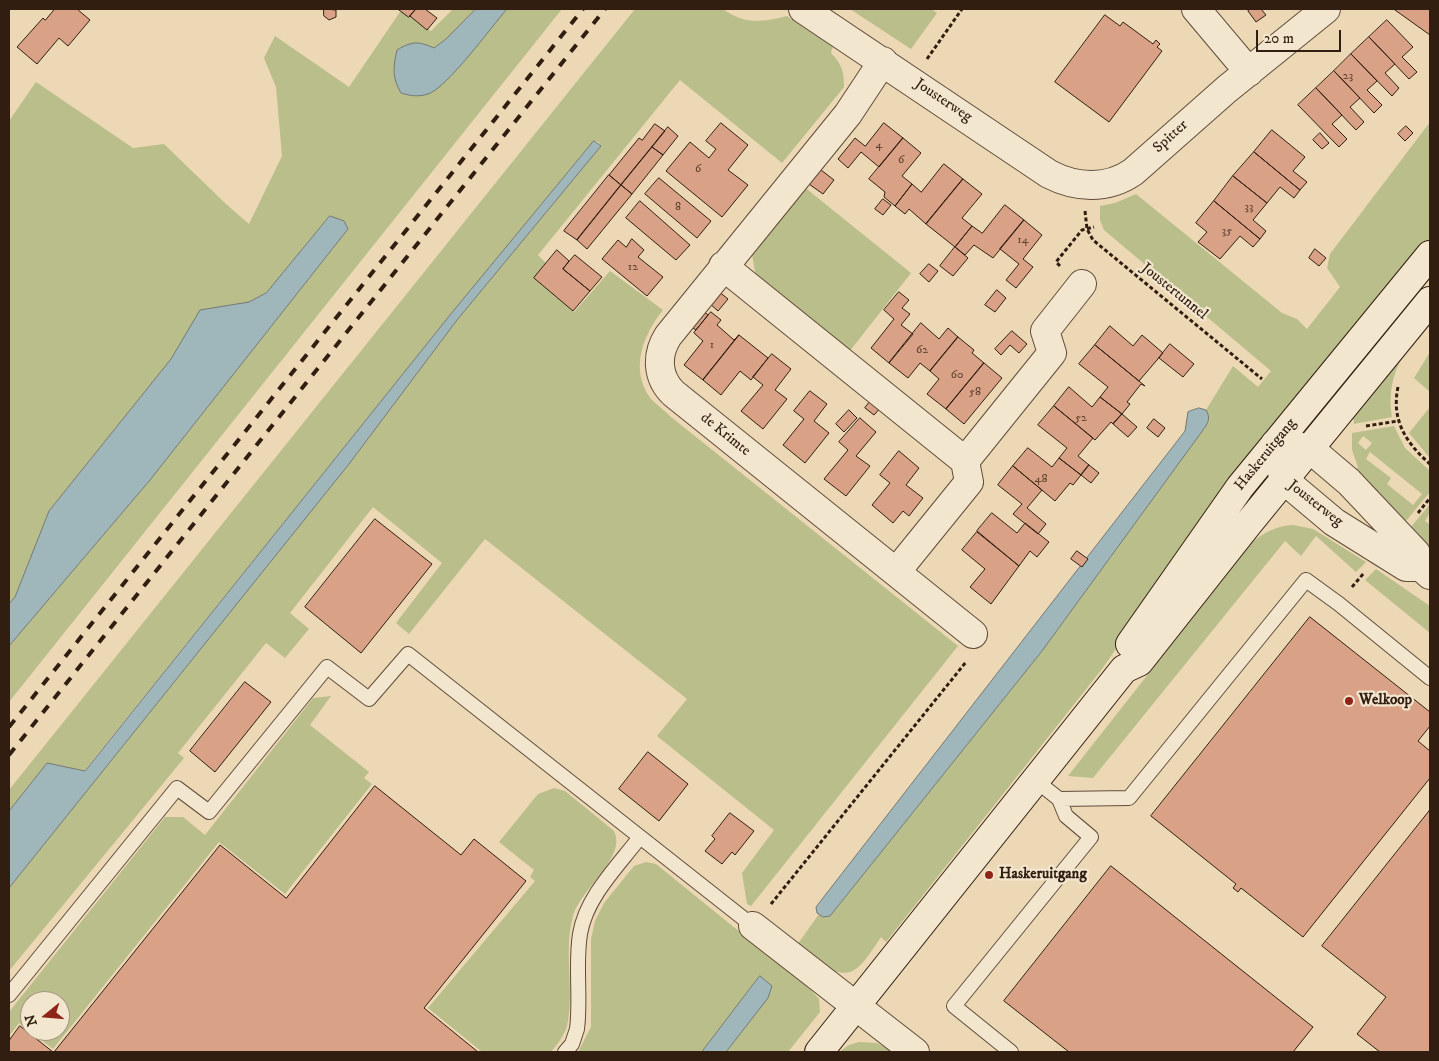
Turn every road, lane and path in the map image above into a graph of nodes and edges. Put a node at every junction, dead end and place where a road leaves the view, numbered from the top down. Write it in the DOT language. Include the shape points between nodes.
graph roads {
  1 [pos="803,9"];
  2 [pos="962,9"];
  3 [pos="1196,9"];
  4 [pos="1326,9"];
  5 [pos="883,61"];
  6 [pos="924,63"];
  7 [pos="1249,72"];
  8 [pos="1085,185"];
  9 [pos="1085,214"];
  10 [pos="1094,227"];
  11 [pos="1087,229"];
  12 [pos="1430,255"];
  13 [pos="723,266"];
  14 [pos="1072,275"];
  15 [pos="1430,301"];
  16 [pos="1262,379"];
  17 [pos="1399,382"];
  18 [pos="1398,420"];
  19 [pos="1357,428"];
  20 [pos="1275,444"];
  21 [pos="1309,448"];
  22 [pos="965,461"];
  23 [pos="1430,464"];
  24 [pos="1284,480"];
  25 [pos="1426,571"];
  26 [pos="896,572"];
  27 [pos="973,634"];
  28 [pos="1124,669"];
  29 [pos="1430,678"];
  30 [pos="1036,780"];
  31 [pos="1059,799"];
  32 [pos="640,837"];
  33 [pos="753,926"];
  34 [pos="9,996"];
  35 [pos="857,1005"];
  36 [pos="565,1052"];
  37 [pos="819,1052"];
  38 [pos="915,1052"];
  39 [pos="1011,1052"];
  1 -- 5 [label="street, Jousterweg"];
  2 -- 6 [label="path"];
  3 -- 7 [label="street"];
  4 -- 7 [label="street, Spitter"];
  5 -- 8 [label="street, Jousterweg" via="1049,174 1063,181"];
  5 -- 13 [label="street, de Krimte" via="848,114"];
  7 -- 8 [label="street, Spitter" via="1133,172 1108,183"];
  9 -- 11 [label="path"];
  10 -- 11 [label="path"];
  11 -- 14 [label="path" via="1082,230 1056,262"];
  11 -- 16 [label="path, Joustertunnel" via="1103,249"];
  12 -- 20 [label="street, Haskeruitgang"];
  13 -- 22 [label="street"];
  13 -- 26 [label="street, de Krimte" via="663,344 659,360 664,382 673,393"];
  14 -- 22 [label="street" via="1044,331 1052,353"];
  15 -- 21 [label="street, Haskeruitgang"];
  17 -- 18 [label="path" via="1396,398"];
  18 -- 19 [label="path"];
  18 -- 23 [label="path" via="1406,439"];
  20 -- 21 [label="street"];
  20 -- 24 [label="street, Jousterweg"];
  20 -- 28 [label="street, Haskeruitgang" via="1218,517 1126,649"];
  21 -- 24 [label="street, Haskeruitgang"];
  21 -- 25 [label="street, Jousterweg" via="1349,482 1416,553"];
  22 -- 26 [label="street" via="969,482"];
  24 -- 25 [label="street, Jousterweg" via="1322,513 1382,553 1406,567"];
  24 -- 28 [label="street, Haskeruitgang" via="1139,662"];
  26 -- 27 [label="street, de Krimte"];
  27 -- 33 [label="path" via="976,644 970,656"];
  28 -- 30 [label="street, Haskeruitgang"];
  29 -- 31 [label="lane" via="1306,580 1130,798"];
  30 -- 31 [label="lane"];
  30 -- 35 [label="street, Haskeruitgang"];
  31 -- 39 [label="lane" via="1066,816 1091,837 954,1006"];
  32 -- 33 [label="lane"];
  32 -- 34 [label="lane" via="408,654 370,700 327,667 209,812 177,788"];
  32 -- 36 [label="lane" via="595,897 584,918 580,935 577,1029 572,1044"];
  33 -- 35 [label="street"];
  35 -- 37 [label="street, Haskeruitgang"];
  35 -- 38 [label="street"];
}
